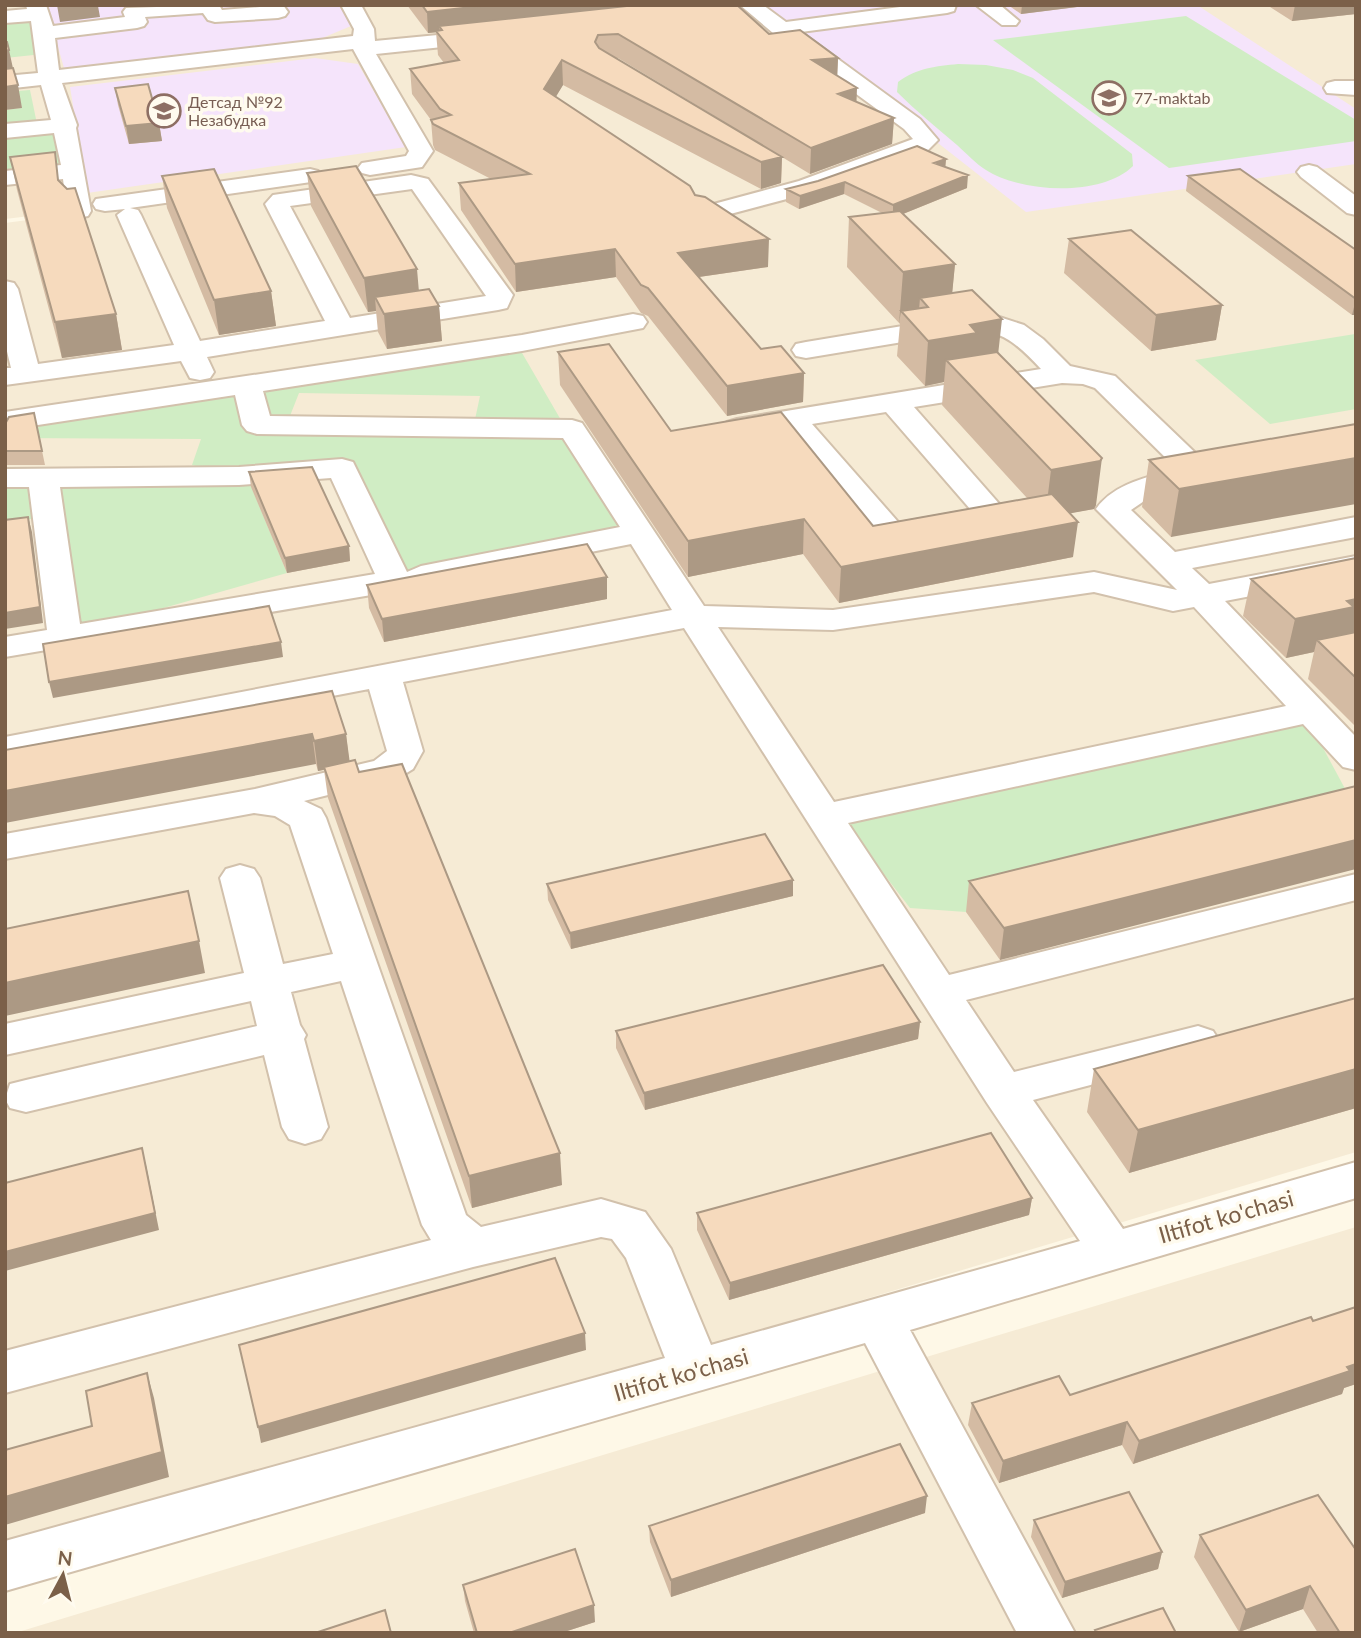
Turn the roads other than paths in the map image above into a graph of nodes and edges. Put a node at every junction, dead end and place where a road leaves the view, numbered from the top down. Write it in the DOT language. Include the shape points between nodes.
graph roads {
  1 [pos="272,5"];
  2 [pos="351,5"];
  3 [pos="943,5"];
  4 [pos="986,5"];
  5 [pos="751,7"];
  6 [pos="726,11"];
  7 [pos="5,17"];
  8 [pos="40,17"];
  9 [pos="1009,21"];
  10 [pos="390,26"];
  11 [pos="780,29"];
  12 [pos="511,33"];
  13 [pos="364,39"];
  14 [pos="42,64"];
  15 [pos="5,83"];
  16 [pos="66,125"];
  17 [pos="5,131"];
  18 [pos="780,169"];
  19 [pos="76,171"];
  20 [pos="1309,172"];
  21 [pos="5,178"];
  22 [pos="808,186"];
  23 [pos="104,204"];
  24 [pos="1350,208"];
  25 [pos="79,211"];
  26 [pos="129,215"];
  27 [pos="704,215"];
  28 [pos="5,289"];
  29 [pos="633,322"];
  30 [pos="341,327"];
  31 [pos="297,334"];
  32 [pos="806,350"];
  33 [pos="191,351"];
  34 [pos="69,368"];
  35 [pos="320,373"];
  36 [pos="1062,374"];
  37 [pos="16,375"];
  38 [pos="247,383"];
  39 [pos="209,390"];
  40 [pos="894,403"];
  41 [pos="77,410"];
  42 [pos="792,420"];
  43 [pos="5,421"];
  44 [pos="257,425"];
  45 [pos="360,428"];
  46 [pos="710,432"];
  47 [pos="342,468"];
  48 [pos="43,476"];
  49 [pos="239,476"];
  50 [pos="5,478"];
  51 [pos="48,517"];
  52 [pos="16,520"];
  53 [pos="1356,527"];
  54 [pos="639,533"];
  55 [pos="1169,563"];
  56 [pos="1356,566"];
  57 [pos="395,581"];
  58 [pos="1201,595"];
  59 [pos="692,616"];
  60 [pos="65,636"];
  61 [pos="5,647"];
  62 [pos="1315,665"];
  63 [pos="1275,673"];
  64 [pos="383,676"];
  65 [pos="1311,712"];
  66 [pos="5,748"];
  67 [pos="1356,759"];
  68 [pos="254,802"];
  69 [pos="824,816"];
  70 [pos="5,847"];
  71 [pos="240,878"];
  72 [pos="1356,887"];
  73 [pos="356,963"];
  74 [pos="940,992"];
  75 [pos="1234,1033"];
  76 [pos="284,1035"];
  77 [pos="5,1040"];
  78 [pos="1003,1091"];
  79 [pos="26,1096"];
  80 [pos="305,1127"];
  81 [pos="1356,1180"];
  82 [pos="473,1248"];
  83 [pos="1112,1250"];
  84 [pos="878,1319"];
  85 [pos="696,1371"];
  86 [pos="5,1372"];
  87 [pos="5,1566"];
  88 [pos="1046,1633"];
  1 -- 8 [label="street" via="278,12 215,16 210,6 133,12 137,22"];
  2 -- 13 [label="street"];
  3 -- 11 [label="street" via="947,8"];
  4 -- 9 [label="street"];
  5 -- 6 [label="street"];
  5 -- 11 [label="street"];
  7 -- 8 [label="street"];
  8 -- 14 [label="street"];
  10 -- 13 [label="street"];
  11 -- 22 [label="street" via="926,137 918,148"];
  12 -- 13 [label="street"];
  13 -- 14 [label="street"];
  13 -- 23 [label="street" via="390,112 425,144 414,162"];
  14 -- 15 [label="street"];
  14 -- 16 [label="street"];
  16 -- 17 [label="street"];
  16 -- 19 [label="street"];
  18 -- 22 [label="street"];
  19 -- 21 [label="street"];
  19 -- 25 [label="street"];
  20 -- 24 [label="street"];
  22 -- 27 [label="street"];
  26 -- 33 [label="street"];
  28 -- 37 [label="street"];
  29 -- 35 [label="street"];
  30 -- 30 [label="street" via="276,204 307,196 420,184 499,295 498,302"];
  30 -- 31 [label="street"];
  31 -- 33 [label="street"];
  31 -- 35 [label="street"];
  32 -- 36 [label="street" via="993,322 1012,327"];
  33 -- 34 [label="street"];
  33 -- 39 [label="street"];
  34 -- 37 [label="street"];
  34 -- 41 [label="street"];
  35 -- 38 [label="street"];
  36 -- 40 [label="street"];
  36 -- 55 [label="street" via="1104,382 1211,470 1139,490 1112,509"];
  38 -- 39 [label="street"];
  38 -- 44 [label="street"];
  39 -- 41 [label="street"];
  40 -- 42 [label="street"];
  40 -- 42 [label="street" via="993,515 891,534"];
  41 -- 43 [label="street"];
  42 -- 46 [label="street"];
  44 -- 45 [label="street"];
  44 -- 49 [label="street"];
  45 -- 47 [label="street"];
  45 -- 54 [label="street" via="572,429"];
  47 -- 49 [label="street"];
  47 -- 57 [label="street"];
  48 -- 49 [label="street"];
  48 -- 50 [label="street"];
  48 -- 51 [label="street"];
  51 -- 52 [label="street"];
  51 -- 60 [label="street"];
  53 -- 55 [label="street"];
  54 -- 57 [label="street"];
  54 -- 59 [label="street"];
  55 -- 58 [label="street"];
  56 -- 58 [label="street"];
  57 -- 60 [label="street"];
  58 -- 59 [label="street" via="1172,601 1094,582 833,620"];
  58 -- 63 [label="street"];
  59 -- 64 [label="street"];
  59 -- 69 [label="street"];
  60 -- 61 [label="street"];
  62 -- 63 [label="street"];
  63 -- 65 [label="street"];
  64 -- 66 [label="street"];
  64 -- 68 [label="street" via="405,751 400,761 387,769"];
  65 -- 67 [label="street"];
  65 -- 69 [label="street"];
  68 -- 70 [label="street"];
  68 -- 73 [label="street" via="285,806 307,818"];
  69 -- 74 [label="street"];
  71 -- 76 [label="street"];
  72 -- 74 [label="street"];
  73 -- 77 [label="street"];
  73 -- 82 [label="street" via="446,1225"];
  74 -- 78 [label="street"];
  75 -- 78 [label="street"];
  76 -- 79 [label="street"];
  76 -- 80 [label="street"];
  78 -- 83 [label="street"];
  81 -- 83 [label="street, Iltifot ko'chasi"];
  82 -- 85 [label="street" via="601,1218 628,1225 647,1249"];
  82 -- 86 [label="street"];
  83 -- 84 [label="street, Iltifot ko'chasi"];
  84 -- 85 [label="street, Iltifot ko'chasi"];
  84 -- 88 [label="street"];
  85 -- 87 [label="street, Iltifot ko'chasi"];
}
